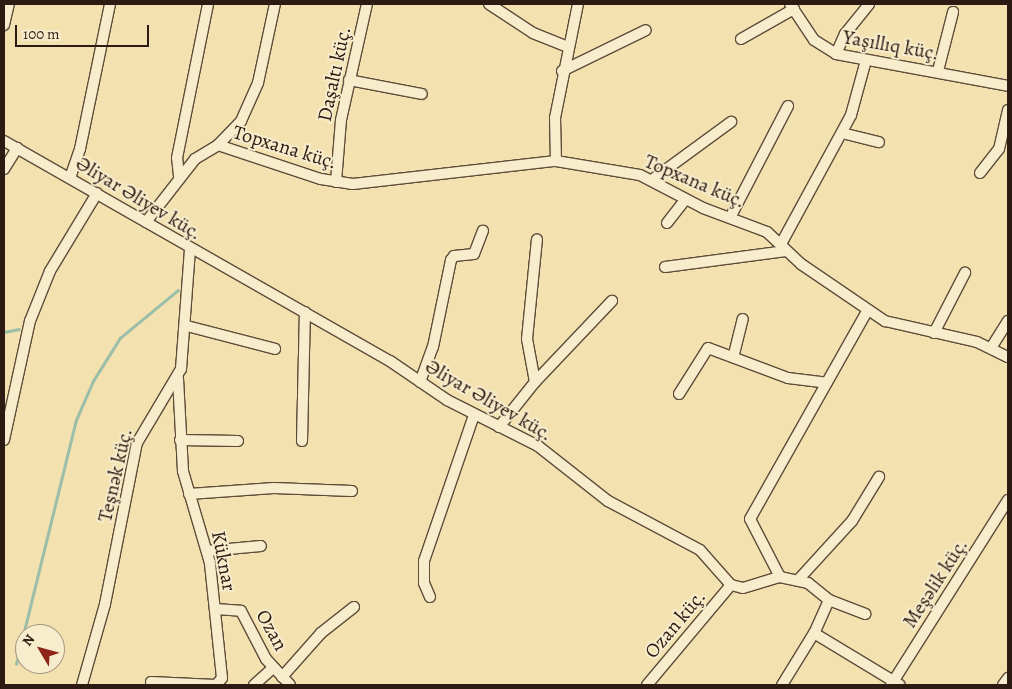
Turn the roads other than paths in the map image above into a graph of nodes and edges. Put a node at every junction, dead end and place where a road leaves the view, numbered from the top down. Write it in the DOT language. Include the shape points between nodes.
graph roads {
  1 [pos="8,4"];
  2 [pos="110,4"];
  3 [pos="208,4"];
  4 [pos="275,4"];
  5 [pos="368,4"];
  6 [pos="489,4"];
  7 [pos="578,4"];
  8 [pos="869,4"];
  9 [pos="792,6"];
  10 [pos="953,12"];
  11 [pos="4,25"];
  12 [pos="646,30"];
  13 [pos="741,39"];
  14 [pos="568,47"];
  15 [pos="836,54"];
  16 [pos="866,60"];
  17 [pos="562,71"];
  18 [pos="938,71"];
  19 [pos="349,80"];
  20 [pos="1008,86"];
  21 [pos="422,94"];
  22 [pos="788,106"];
  23 [pos="1008,110"];
  24 [pos="732,122"];
  25 [pos="842,132"];
  26 [pos="4,141"];
  27 [pos="879,142"];
  28 [pos="218,145"];
  29 [pos="17,148"];
  30 [pos="556,161"];
  31 [pos="4,169"];
  32 [pos="980,173"];
  33 [pos="179,176"];
  34 [pos="70,178"];
  35 [pos="653,179"];
  36 [pos="336,182"];
  37 [pos="97,193"];
  38 [pos="685,200"];
  39 [pos="731,216"];
  40 [pos="146,222"];
  41 [pos="668,223"];
  42 [pos="483,231"];
  43 [pos="538,238"];
  44 [pos="784,248"];
  45 [pos="190,250"];
  46 [pos="665,266"];
  47 [pos="965,273"];
  48 [pos="612,301"];
  49 [pos="867,311"];
  50 [pos="305,312"];
  51 [pos="743,319"];
  52 [pos="1008,322"];
  53 [pos="187,326"];
  54 [pos="934,332"];
  55 [pos="992,348"];
  56 [pos="275,349"];
  57 [pos="734,354"];
  58 [pos="1008,357"];
  59 [pos="178,378"];
  60 [pos="420,382"];
  61 [pos="535,382"];
  62 [pos="827,382"];
  63 [pos="679,394"];
  64 [pos="474,415"];
  65 [pos="499,427"];
  66 [pos="4,440"];
  67 [pos="180,440"];
  68 [pos="238,441"];
  69 [pos="302,441"];
  70 [pos="879,477"];
  71 [pos="352,491"];
  72 [pos="190,494"];
  73 [pos="1008,500"];
  74 [pos="261,546"];
  75 [pos="207,551"];
  76 [pos="780,577"];
  77 [pos="799,579"];
  78 [pos="731,585"];
  79 [pos="430,597"];
  80 [pos="829,600"];
  81 [pos="354,607"];
  82 [pos="215,609"];
  83 [pos="865,614"];
  84 [pos="814,633"];
  85 [pos="273,668"];
  86 [pos="282,677"];
  87 [pos="1008,678"];
  88 [pos="151,682"];
  89 [pos="895,684"];
  90 [pos="82,685"];
  91 [pos="254,685"];
  92 [pos="290,685"];
  93 [pos="647,685"];
  94 [pos="782,685"];
  95 [pos="1004,685"];
  1 -- 11 [label="street"];
  2 -- 34 [label="street" via="80,149"];
  3 -- 33 [label="street" via="177,158"];
  4 -- 28 [label="street" via="252,100"];
  5 -- 19 [label="street, Daşaltı küç."];
  6 -- 14 [label="street" via="533,33"];
  7 -- 14 [label="street"];
  8 -- 15 [label="street" via="845,34"];
  9 -- 13 [label="street"];
  9 -- 15 [label="street, Yaşıllıq küç." via="814,40"];
  10 -- 18 [label="street"];
  12 -- 17 [label="street" via="629,41 608,45"];
  14 -- 17 [label="street"];
  15 -- 16 [label="street, Yaşıllıq küç."];
  16 -- 18 [label="street, Yaşıllıq küç."];
  16 -- 25 [label="street"];
  17 -- 30 [label="street" via="555,118"];
  18 -- 20 [label="street, Yaşıllıq küç."];
  19 -- 21 [label="street"];
  19 -- 36 [label="street, Daşaltı küç."];
  22 -- 39 [label="street"];
  23 -- 32 [label="street" via="1002,144"];
  24 -- 35 [label="street"];
  25 -- 27 [label="street"];
  25 -- 44 [label="street"];
  26 -- 29 [label="street, Əliyar Əliyev küç."];
  28 -- 33 [label="street"];
  28 -- 36 [label="street, Topxana küç."];
  29 -- 31 [label="street"];
  29 -- 34 [label="street, Əliyar Əliyev küç."];
  30 -- 35 [label="street, Topxana küç."];
  30 -- 36 [label="street, Topxana küç." via="410,180"];
  33 -- 40 [label="street"];
  34 -- 37 [label="street, Əliyar Əliyev küç."];
  35 -- 38 [label="street, Topxana küç."];
  37 -- 40 [label="street, Əliyar Əliyev küç."];
  37 -- 66 [label="street" via="50,271 30,321"];
  38 -- 39 [label="street, Topxana küç."];
  38 -- 41 [label="street"];
  39 -- 44 [label="street, Topxana küç." via="768,232"];
  40 -- 45 [label="street, Əliyar Əliyev küç."];
  42 -- 60 [label="street" via="474,254 454,256 451,260 433,347"];
  43 -- 61 [label="street" via="527,339"];
  44 -- 46 [label="street"];
  44 -- 49 [label="street, Topxana küç."];
  45 -- 50 [label="street, Əliyar Əliyev küç."];
  45 -- 53 [label="street, Teşnək küç."];
  47 -- 54 [label="street"];
  48 -- 61 [label="street"];
  49 -- 54 [label="street, Topxana küç." via="902,327"];
  49 -- 62 [label="street"];
  50 -- 60 [label="street, Əliyar Əliyev küç."];
  50 -- 69 [label="street"];
  51 -- 57 [label="street"];
  52 -- 55 [label="street"];
  53 -- 56 [label="street"];
  53 -- 59 [label="street, Teşnək küç."];
  54 -- 55 [label="street, Topxana küç."];
  55 -- 58 [label="street, Topxana küç."];
  57 -- 62 [label="street" via="788,378"];
  57 -- 63 [label="street" via="704,350"];
  59 -- 67 [label="street, Küknar"];
  59 -- 90 [label="street, Teşnək küç." via="146,421 137,443 105,604"];
  60 -- 64 [label="street, Əliyar Əliyev küç."];
  61 -- 65 [label="street"];
  62 -- 76 [label="street" via="750,519"];
  64 -- 65 [label="street, Əliyar Əliyev küç."];
  64 -- 79 [label="street" via="424,561 424,583"];
  65 -- 78 [label="street, Əliyar Əliyev küç." via="538,446 615,505 700,550"];
  67 -- 68 [label="street"];
  67 -- 72 [label="street, Küknar"];
  70 -- 77 [label="street" via="852,521"];
  71 -- 72 [label="street" via="274,488"];
  72 -- 75 [label="street, Küknar"];
  73 -- 89 [label="street, Meşəlik küç."];
  74 -- 75 [label="street"];
  75 -- 82 [label="street, Küknar"];
  76 -- 77 [label="street"];
  76 -- 78 [label="street" via="743,588"];
  77 -- 80 [label="street"];
  78 -- 93 [label="street, Ozan küç."];
  80 -- 83 [label="street"];
  80 -- 84 [label="street"];
  81 -- 86 [label="street" via="321,633"];
  82 -- 85 [label="street, Ozan" via="241,611"];
  82 -- 88 [label="street, Küknar" via="220,682"];
  84 -- 89 [label="street"];
  84 -- 94 [label="street"];
  85 -- 86 [label="street, Ozan"];
  85 -- 91 [label="street"];
  86 -- 92 [label="street, Ozan"];
  87 -- 95 [label="street"];
}
